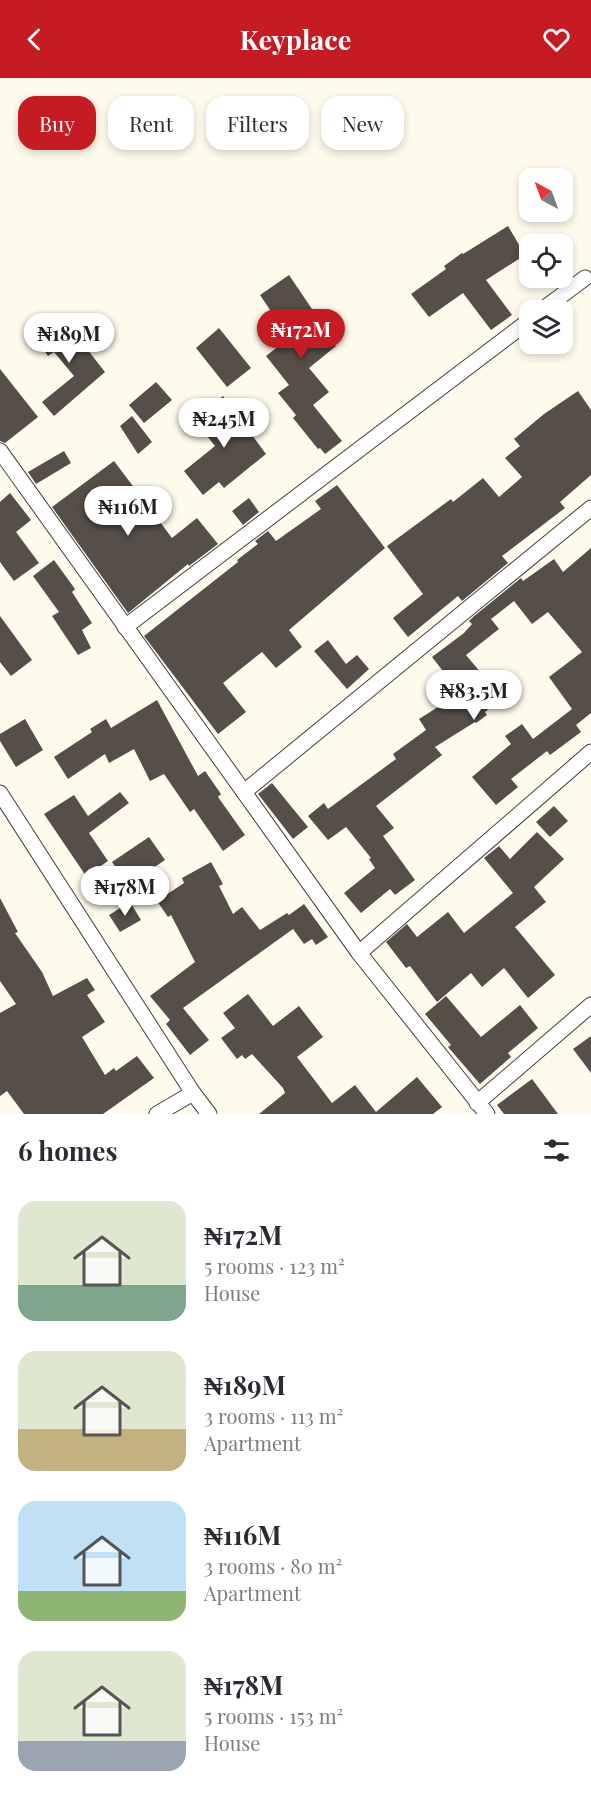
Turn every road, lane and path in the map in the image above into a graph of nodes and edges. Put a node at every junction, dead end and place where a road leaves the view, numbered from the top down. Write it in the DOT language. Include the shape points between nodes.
graph roads {
  1 [pos="585,278"];
  2 [pos="555,300"];
  3 [pos="519,328"];
  4 [pos="0,451"];
  5 [pos="591,508"];
  6 [pos="126,627"];
  7 [pos="591,752"];
  8 [pos="244,792"];
  9 [pos="0,793"];
  10 [pos="358,953"];
  11 [pos="591,1005"];
  12 [pos="193,1093"];
  13 [pos="482,1108"];
  14 [pos="157,1114"];
  15 [pos="209,1114"];
  1 -- 2 [label="street"];
  3 -- 6 [label="street"];
  4 -- 6 [label="street"];
  5 -- 8 [label="street"];
  6 -- 8 [label="street"];
  7 -- 10 [label="street"];
  8 -- 10 [label="street"];
  9 -- 12 [label="street"];
  10 -- 13 [label="street"];
  11 -- 13 [label="street"];
  12 -- 14 [label="street"];
  12 -- 15 [label="street"];
}
